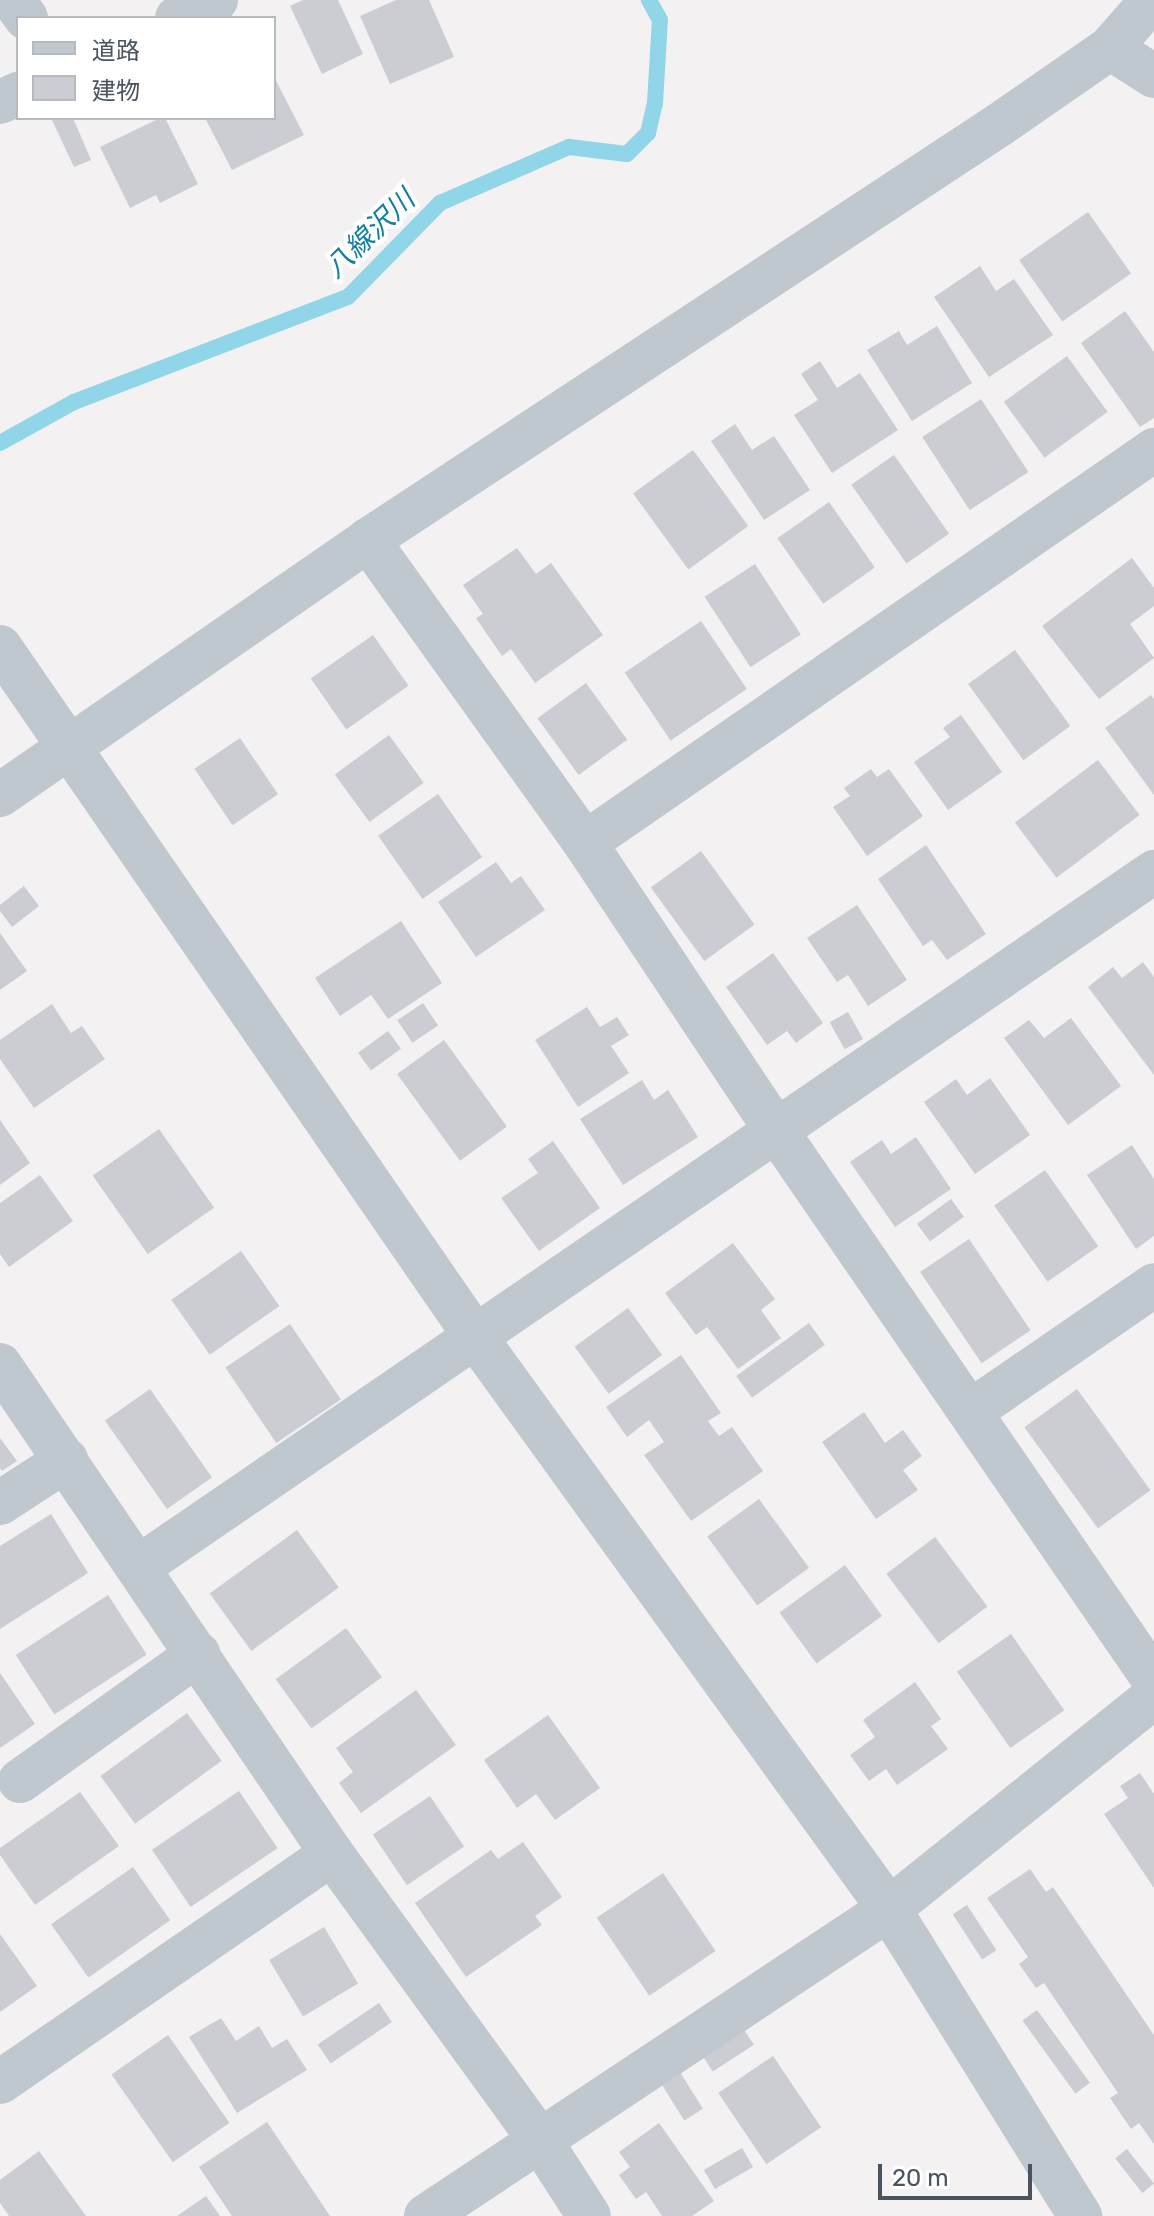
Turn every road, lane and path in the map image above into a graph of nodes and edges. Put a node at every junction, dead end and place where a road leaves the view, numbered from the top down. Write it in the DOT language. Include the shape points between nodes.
graph roads {
  1 [pos="216,0"];
  2 [pos="1152,0"];
  3 [pos="181,16"];
  4 [pos="1110,48"];
  5 [pos="1154,76"];
  6 [pos="1154,450"];
  7 [pos="368,540"];
  8 [pos="0,647"];
  9 [pos="66,746"];
  10 [pos="0,795"];
  11 [pos="585,843"];
  12 [pos="1154,872"];
  13 [pos="776,1130"];
  14 [pos="1154,1285"];
  15 [pos="474,1335"];
  16 [pos="0,1365"];
  17 [pos="971,1411"];
  18 [pos="66,1460"];
  19 [pos="0,1503"];
  20 [pos="140,1566"];
  21 [pos="198,1654"];
  22 [pos="1154,1680"];
  23 [pos="1154,1697"];
  24 [pos="20,1781"];
  25 [pos="332,1854"];
  26 [pos="889,1909"];
  27 [pos="0,2082"];
  28 [pos="540,2140"];
  29 [pos="426,2216"];
  30 [pos="589,2216"];
  31 [pos="1080,2216"];
  1 -- 3 [label="street"];
  2 -- 4 [label="street"];
  4 -- 5 [label="street"];
  4 -- 7 [label="street"];
  6 -- 11 [label="street"];
  7 -- 9 [label="street"];
  7 -- 11 [label="street"];
  8 -- 9 [label="street"];
  9 -- 10 [label="street"];
  9 -- 15 [label="street"];
  11 -- 13 [label="street"];
  12 -- 13 [label="street"];
  13 -- 15 [label="street"];
  13 -- 17 [label="street"];
  14 -- 17 [label="street"];
  15 -- 20 [label="street"];
  15 -- 26 [label="street"];
  16 -- 18 [label="street"];
  17 -- 22 [label="street"];
  18 -- 19 [label="street"];
  18 -- 20 [label="street"];
  20 -- 21 [label="street"];
  21 -- 24 [label="street"];
  21 -- 25 [label="street"];
  23 -- 26 [label="street"];
  25 -- 27 [label="street"];
  25 -- 28 [label="street"];
  26 -- 28 [label="street"];
  26 -- 31 [label="street"];
  28 -- 29 [label="street"];
  28 -- 30 [label="street"];
}
